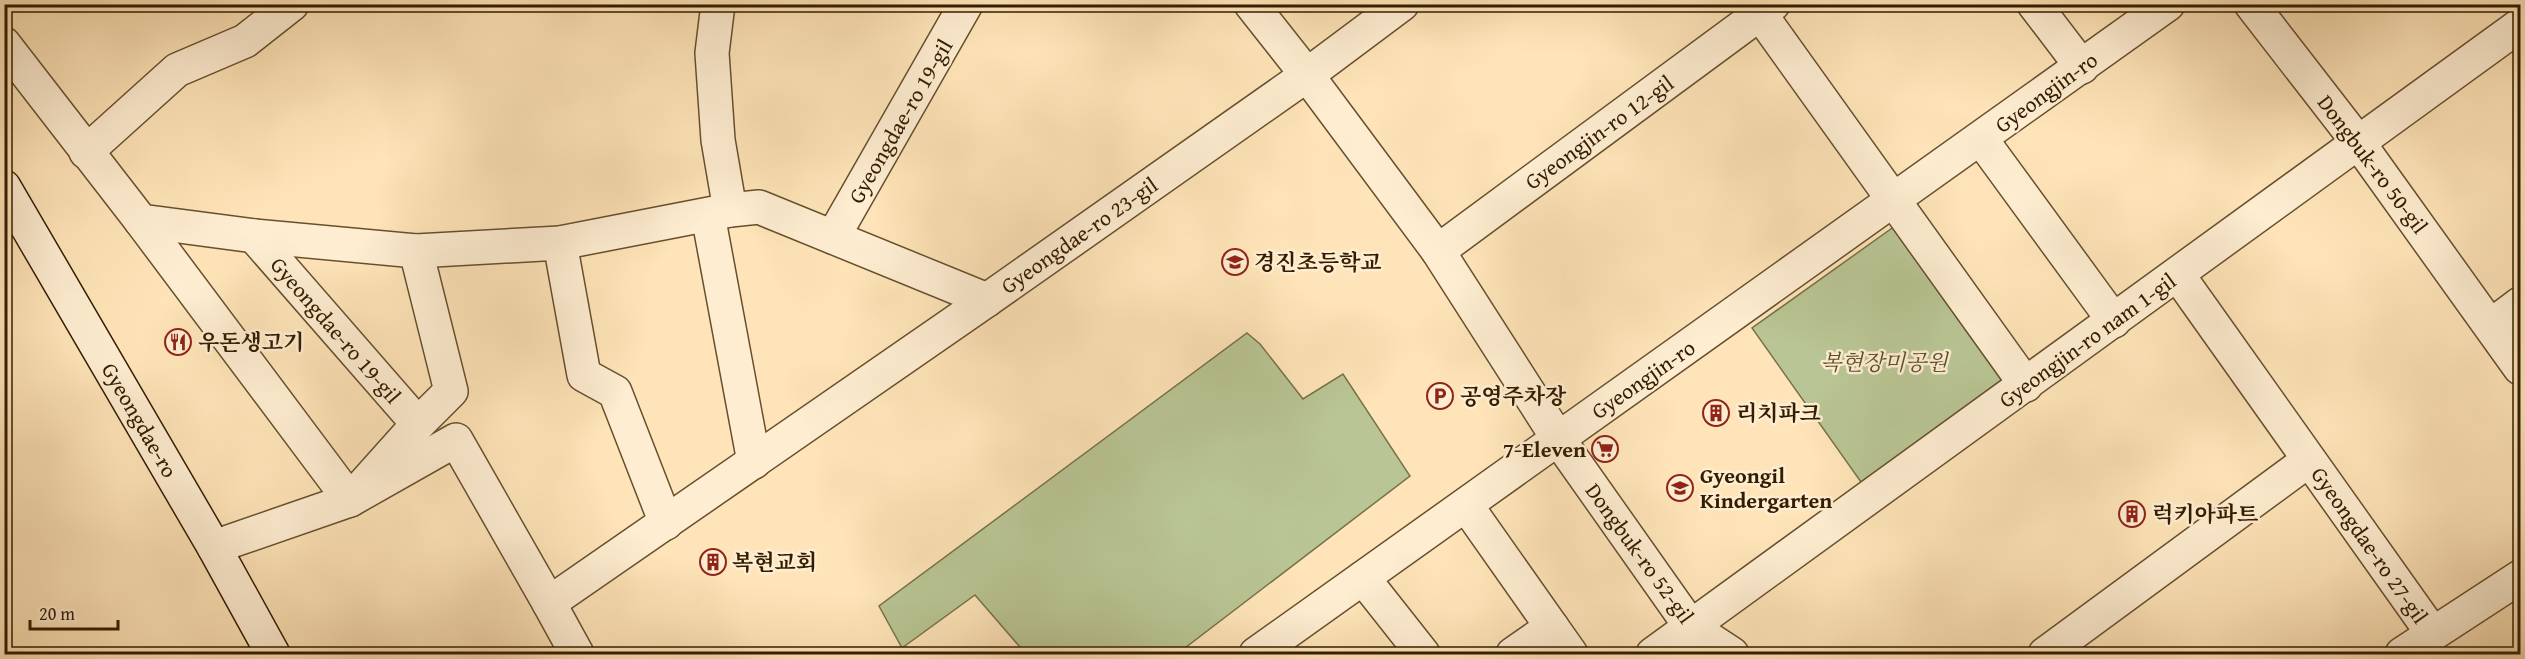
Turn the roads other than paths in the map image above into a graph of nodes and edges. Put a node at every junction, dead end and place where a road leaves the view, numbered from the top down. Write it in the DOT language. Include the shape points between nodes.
graph roads {
  1 [pos="292,4"];
  2 [pos="718,4"];
  3 [pos="966,4"];
  4 [pos="1251,4"];
  5 [pos="1402,4"];
  6 [pos="2034,4"];
  7 [pos="2168,4"];
  8 [pos="2252,4"];
  9 [pos="1762,8"];
  10 [pos="2520,25"];
  11 [pos="4,44"];
  12 [pos="2082,67"];
  13 [pos="1307,75"];
  14 [pos="1981,139"];
  15 [pos="2358,142"];
  16 [pos="86,152"];
  17 [pos="4,187"];
  18 [pos="1894,201"];
  19 [pos="719,212"];
  20 [pos="141,221"];
  21 [pos="254,236"];
  22 [pos="833,237"];
  23 [pos="560,243"];
  24 [pos="416,251"];
  25 [pos="1438,251"];
  26 [pos="2178,275"];
  27 [pos="987,300"];
  28 [pos="2520,304"];
  29 [pos="2114,321"];
  30 [pos="2492,325"];
  31 [pos="2520,368"];
  32 [pos="2025,385"];
  33 [pos="418,424"];
  34 [pos="1559,440"];
  35 [pos="2309,460"];
  36 [pos="754,462"];
  37 [pos="350,500"];
  38 [pos="1466,506"];
  39 [pos="666,523"];
  40 [pos="214,547"];
  41 [pos="2520,577"];
  42 [pos="1363,578"];
  43 [pos="549,603"];
  44 [pos="1551,627"];
  45 [pos="1691,627"];
  46 [pos="2433,634"];
  47 [pos="273,654"];
  48 [pos="577,654"];
  49 [pos="1256,654"];
  50 [pos="1423,654"];
  51 [pos="1513,654"];
  52 [pos="1571,654"];
  53 [pos="1653,654"];
  54 [pos="1732,654"];
  55 [pos="2045,654"];
  56 [pos="2402,654"];
  1 -- 16 [label="street" via="245,41 177,70"];
  2 -- 19 [label="street" via="712,53"];
  3 -- 22 [label="street, Gyeongdae-ro 19-gil"];
  4 -- 13 [label="street"];
  5 -- 13 [label="street, Gyeongdae-ro 23-gil"];
  6 -- 12 [label="street"];
  7 -- 12 [label="street, Gyeongjin-ro"];
  8 -- 15 [label="street, Dongbuk-ro 50-gil"];
  9 -- 18 [label="street"];
  9 -- 25 [label="street, Gyeongjin-ro 12-gil"];
  10 -- 15 [label="street, Gyeongjin-ro nam 1-gil"];
  11 -- 16 [label="street"];
  12 -- 14 [label="street, Gyeongjin-ro"];
  13 -- 25 [label="street"];
  13 -- 27 [label="street, Gyeongdae-ro 23-gil"];
  14 -- 18 [label="street, Gyeongjin-ro"];
  14 -- 29 [label="street"];
  15 -- 26 [label="street, Gyeongjin-ro nam 1-gil"];
  15 -- 30 [label="street, Dongbuk-ro 50-gil"];
  16 -- 20 [label="street"];
  17 -- 40 [label="street, Gyeongdae-ro"];
  18 -- 32 [label="street"];
  18 -- 34 [label="street, Gyeongjin-ro"];
  19 -- 22 [label="street, Gyeongdae-ro 19-gil" via="759,207"];
  19 -- 23 [label="street, Gyeongdae-ro 19-gil"];
  19 -- 36 [label="street" via="732,344"];
  20 -- 21 [label="street, Gyeongdae-ro 19-gil"];
  20 -- 37 [label="street"];
  21 -- 24 [label="street, Gyeongdae-ro 19-gil"];
  21 -- 33 [label="street, Gyeongdae-ro 19-gil"];
  22 -- 27 [label="street, Gyeongdae-ro 19-gil"];
  23 -- 24 [label="street, Gyeongdae-ro 19-gil"];
  23 -- 39 [label="street" via="584,375 615,392"];
  24 -- 33 [label="street, Gyeongdae-ro 19-gil" via="451,392"];
  25 -- 34 [label="street"];
  26 -- 29 [label="street, Gyeongjin-ro nam 1-gil"];
  26 -- 35 [label="street"];
  27 -- 36 [label="street, Gyeongdae-ro 23-gil"];
  28 -- 30 [label="street"];
  29 -- 32 [label="street, Gyeongjin-ro nam 1-gil"];
  30 -- 31 [label="street, Dongbuk-ro 50-gil"];
  32 -- 45 [label="street, Gyeongjin-ro nam 1-gil"];
  33 -- 37 [label="street, Gyeongdae-ro 19-gil"];
  34 -- 38 [label="street, Gyeongjin-ro"];
  34 -- 45 [label="street, Dongbuk-ro 52-gil"];
  35 -- 46 [label="street, Gyeongdae-ro 27-gil"];
  35 -- 55 [label="street, Gyeongdae-ro 27-gil"];
  36 -- 39 [label="street, Gyeongdae-ro 23-gil"];
  37 -- 40 [label="street"];
  37 -- 43 [label="street" via="456,440"];
  38 -- 42 [label="street, Gyeongjin-ro"];
  38 -- 44 [label="street"];
  39 -- 43 [label="street, Gyeongdae-ro 23-gil"];
  40 -- 47 [label="street, Gyeongdae-ro"];
  41 -- 46 [label="street"];
  42 -- 49 [label="street, Gyeongjin-ro"];
  42 -- 50 [label="street"];
  43 -- 48 [label="street"];
  44 -- 51 [label="street"];
  44 -- 52 [label="street"];
  45 -- 53 [label="street, Gyeongjin-ro nam 1-gil"];
  45 -- 54 [label="street, Dongbuk-ro 52-gil"];
  46 -- 56 [label="street"];
}
